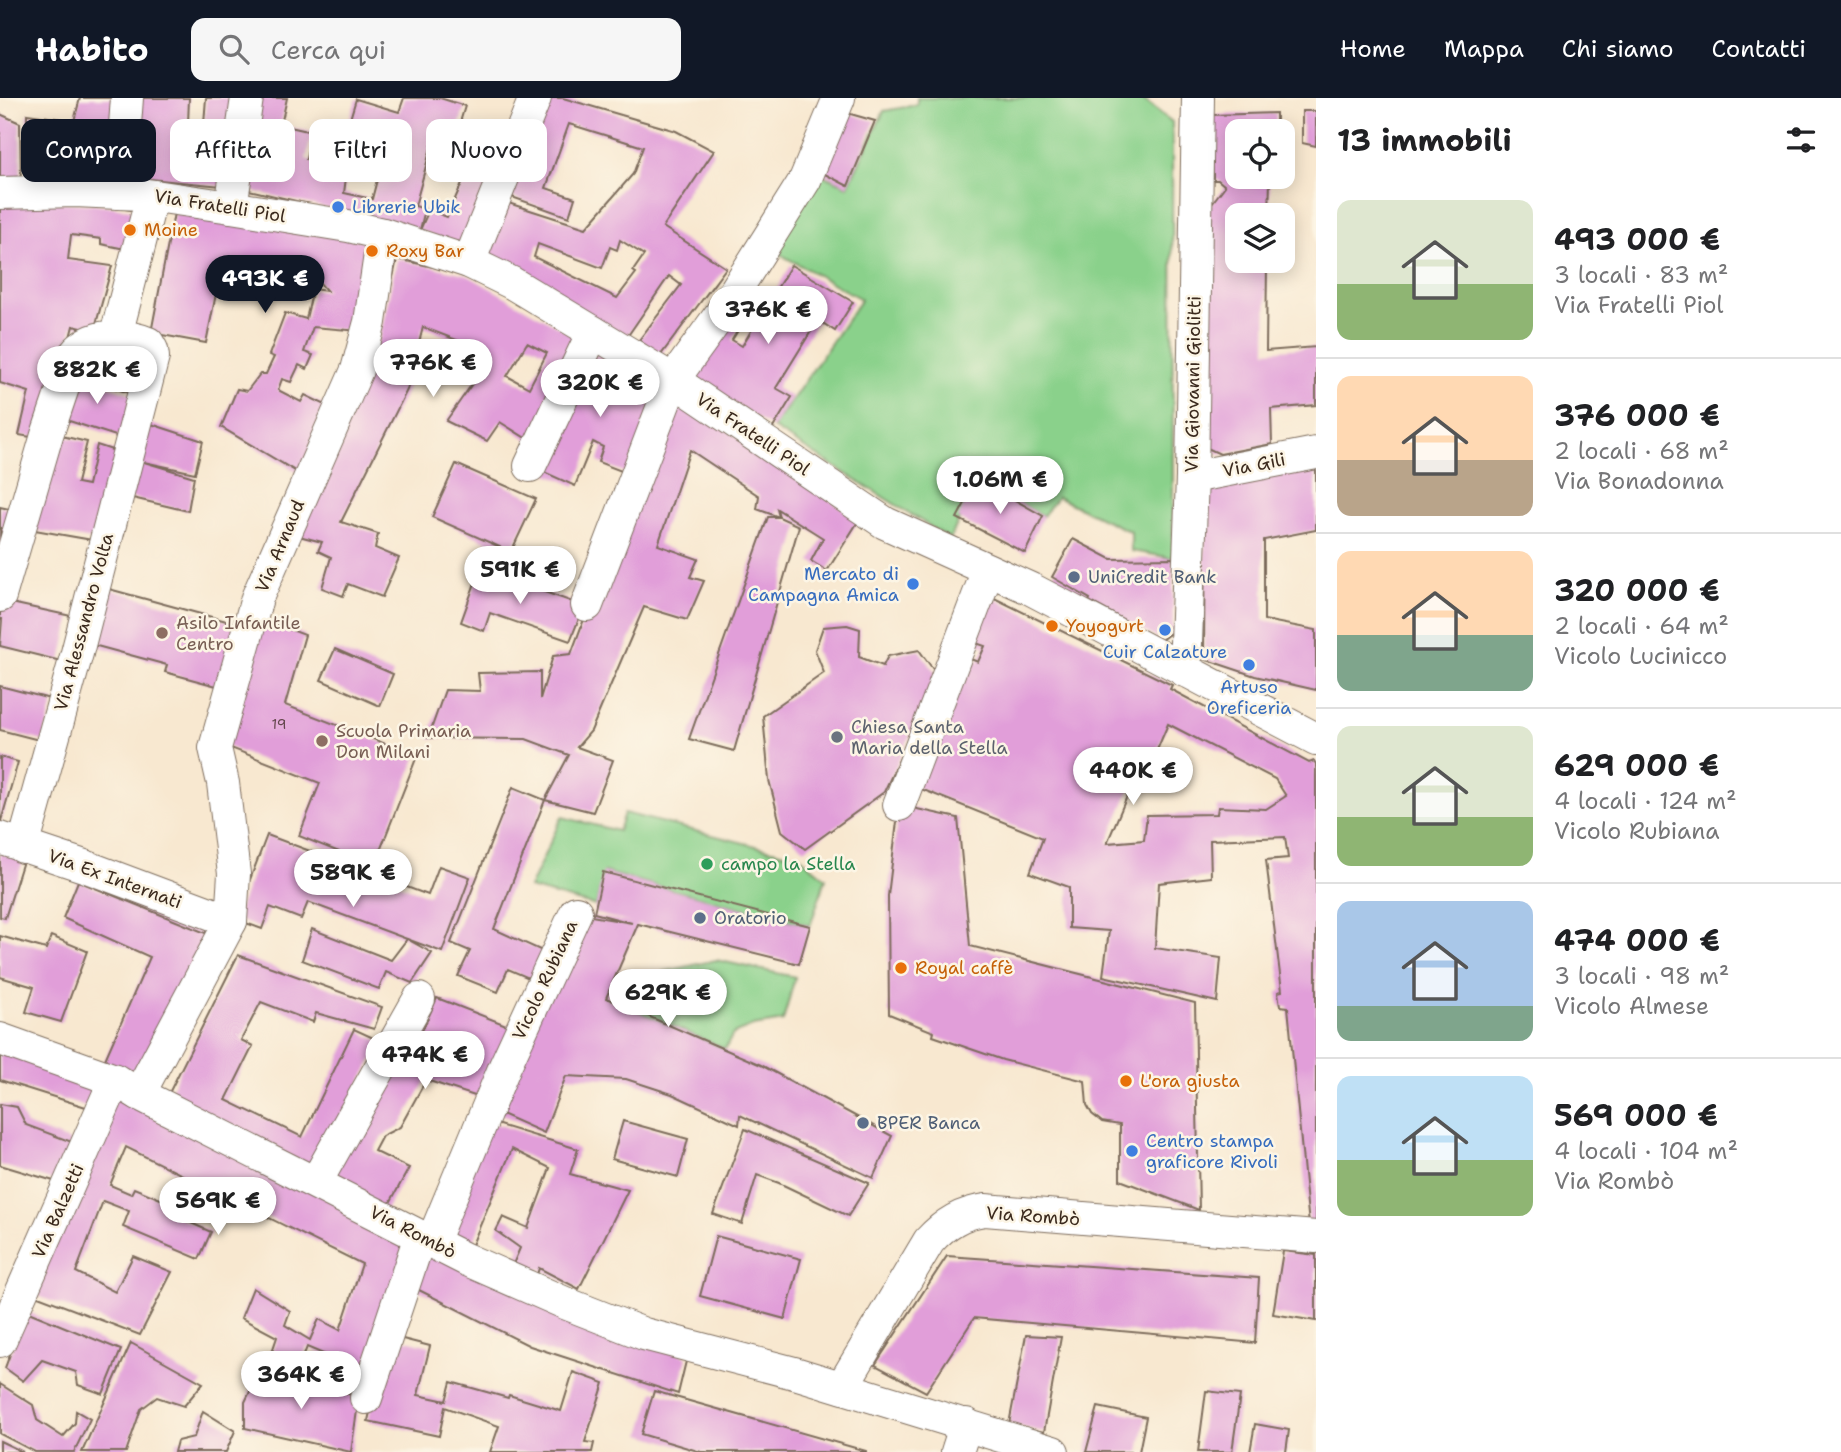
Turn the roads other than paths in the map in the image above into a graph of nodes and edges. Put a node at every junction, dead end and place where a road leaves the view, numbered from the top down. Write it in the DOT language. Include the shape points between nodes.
graph roads {
  1 [pos="127,98"];
  2 [pos="247,98"];
  3 [pos="535,98"];
  4 [pos="839,98"];
  5 [pos="1198,98"];
  6 [pos="0,193"];
  7 [pos="120,193"];
  8 [pos="152,196"];
  9 [pos="231,207"];
  10 [pos="383,234"];
  11 [pos="469,262"];
  12 [pos="593,332"];
  13 [pos="116,335"];
  14 [pos="673,380"];
  15 [pos="1316,453"];
  16 [pos="530,466"];
  17 [pos="1192,477"];
  18 [pos="988,570"];
  19 [pos="0,596"];
  20 [pos="587,606"];
  21 [pos="1185,671"];
  22 [pos="1316,739"];
  23 [pos="899,805"];
  24 [pos="12,842"];
  25 [pos="576,912"];
  26 [pos="231,921"];
  27 [pos="419,999"];
  28 [pos="0,1039"];
  29 [pos="127,1087"];
  30 [pos="316,1182"];
  31 [pos="1316,1237"];
  32 [pos="426,1239"];
  33 [pos="0,1341"];
  34 [pos="842,1387"];
  35 [pos="366,1398"];
  36 [pos="961,1438"];
  37 [pos="1053,1452"];
  1 -- 7 [label="street"];
  2 -- 9 [label="street"];
  3 -- 11 [label="street"];
  4 -- 14 [label="street" via="805,180"];
  5 -- 17 [label="street, Via Giovanni Giolitti"];
  6 -- 7 [label="street, Via Fratelli Piol"];
  7 -- 8 [label="street, Via Fratelli Piol"];
  8 -- 9 [label="street, Via Fratelli Piol"];
  8 -- 13 [label="street"];
  9 -- 10 [label="street, Via Fratelli Piol"];
  10 -- 11 [label="street, Via Fratelli Piol"];
  10 -- 26 [label="street, Via Arnaud" via="358,370 257,598 215,748 234,874"];
  11 -- 12 [label="street, Via Fratelli Piol"];
  12 -- 14 [label="street, Via Fratelli Piol"];
  12 -- 16 [label="street"];
  13 -- 19 [label="street" via="80,347 67,371"];
  13 -- 24 [label="street, Via Alessandro Volta" via="148,343 153,357 77,653"];
  14 -- 18 [label="street, Via Fratelli Piol" via="885,523"];
  14 -- 20 [label="street"];
  15 -- 17 [label="street, Via Gili"];
  17 -- 21 [label="street, Via Giovanni Giolitti"];
  18 -- 21 [label="street, Via Fratelli Piol"];
  18 -- 23 [label="street"];
  21 -- 22 [label="street, Via Fratelli Piol"];
  24 -- 26 [label="street, Via Ex Internati"];
  25 -- 32 [label="street, Vicolo Rubiana"];
  26 -- 29 [label="street, Via Arnaud"];
  27 -- 30 [label="street"];
  28 -- 29 [label="street, Via Rombò"];
  29 -- 30 [label="street, Via Rombò"];
  29 -- 33 [label="street, Via Balzetti"];
  30 -- 32 [label="street, Via Rombò"];
  31 -- 34 [label="street, Via Rombò" via="985,1210 967,1213 929,1241"];
  32 -- 34 [label="street, Via Rombò" via="644,1334"];
  32 -- 35 [label="street, Vicolo Rubiana"];
  34 -- 36 [label="street, Via Rombò"];
  36 -- 37 [label="street, Via Rombò"];
}
